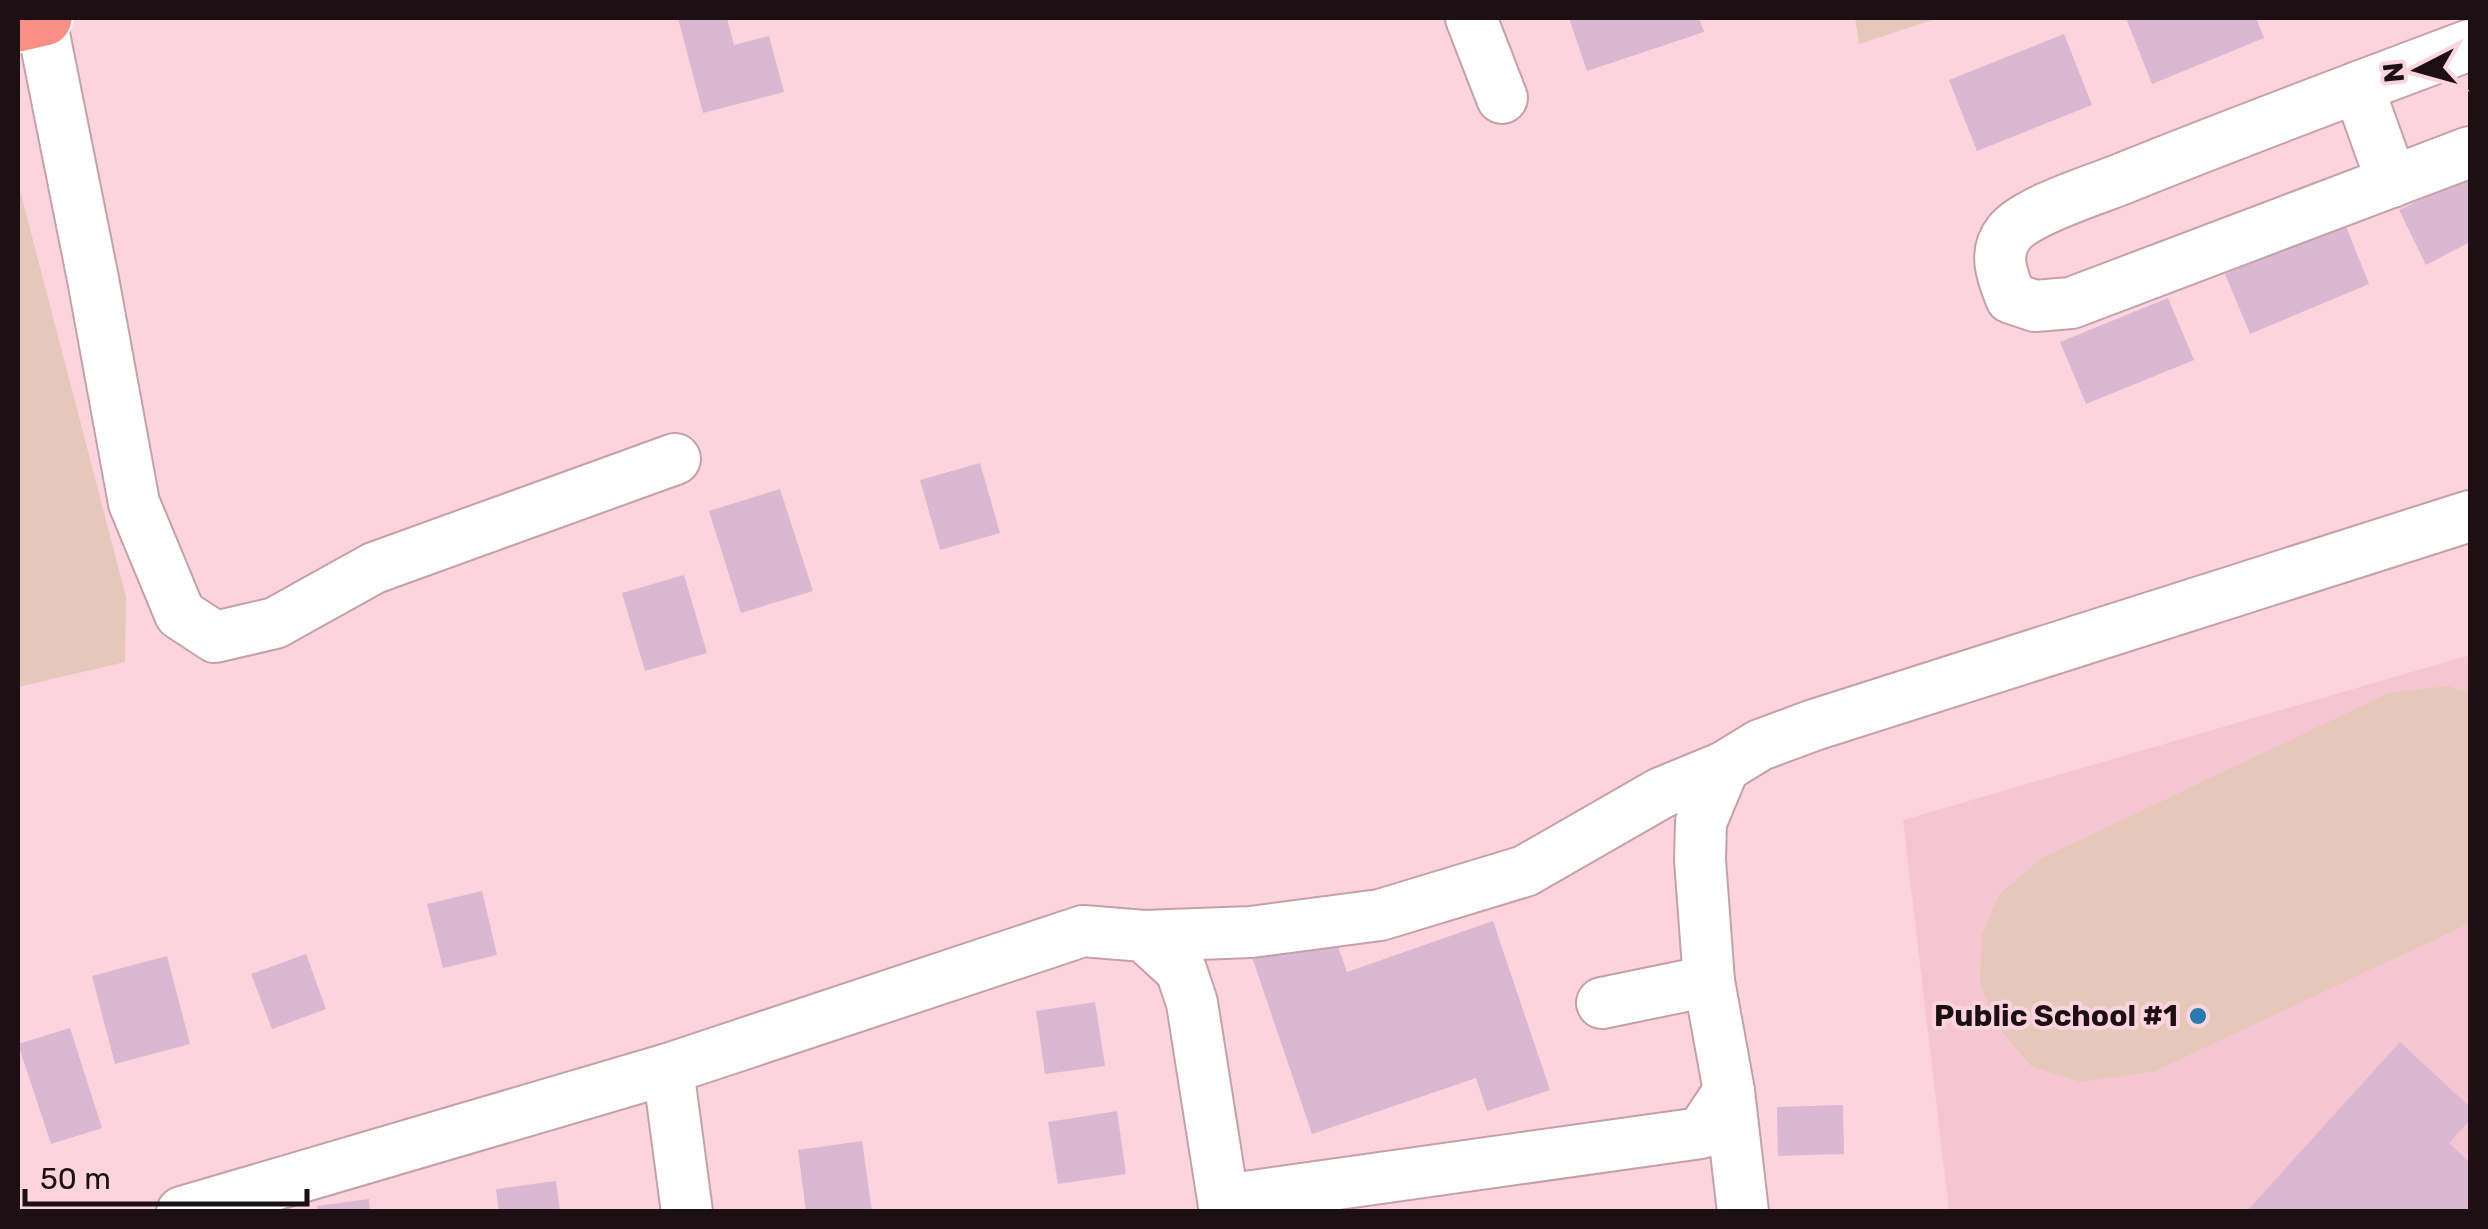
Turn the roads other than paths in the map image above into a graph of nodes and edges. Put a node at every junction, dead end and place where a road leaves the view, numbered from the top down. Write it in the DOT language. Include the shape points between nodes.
graph roads {
  1 [pos="42,18"];
  2 [pos="1471,18"];
  3 [pos="18,24"];
  4 [pos="2470,45"];
  5 [pos="2358,88"];
  6 [pos="1502,98"];
  7 [pos="2470,152"];
  8 [pos="2392,182"];
  9 [pos="675,458"];
  10 [pos="2470,516"];
  11 [pos="1724,767"];
  12 [pos="1144,936"];
  13 [pos="1710,982"];
  14 [pos="1602,1004"];
  15 [pos="668,1069"];
  16 [pos="1728,1091"];
  17 [pos="1224,1206"];
  18 [pos="182,1212"];
  19 [pos="687,1212"];
  20 [pos="1743,1212"];
  1 -- 3 [label="highway"];
  1 -- 9 [label="street" via="134,503 180,614 214,636 275,623 374,568"];
  2 -- 6 [label="street"];
  4 -- 5 [label="street"];
  5 -- 8 [label="street"];
  5 -- 8 [label="street" via="2044,210 2012,229 1999,248 2002,277 2011,298 2035,306 2071,303"];
  7 -- 8 [label="street"];
  10 -- 11 [label="street" via="1814,725"];
  11 -- 12 [label="street" via="1660,794 1525,870 1380,914 1251,932"];
  11 -- 13 [label="street" via="1702,822"];
  12 -- 15 [label="street" via="1083,931"];
  12 -- 17 [label="street" via="1181,970 1192,1004"];
  13 -- 14 [label="street"];
  13 -- 16 [label="street"];
  15 -- 18 [label="street"];
  15 -- 19 [label="street"];
  16 -- 17 [label="street" via="1701,1133"];
  16 -- 20 [label="street"];
}
